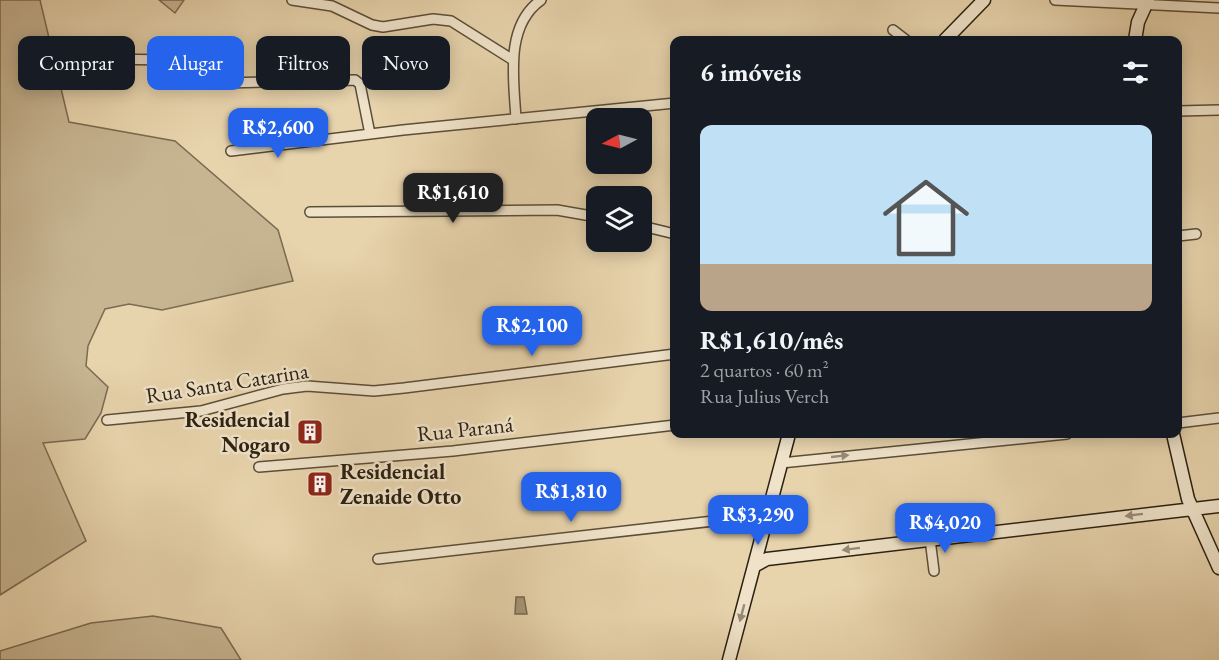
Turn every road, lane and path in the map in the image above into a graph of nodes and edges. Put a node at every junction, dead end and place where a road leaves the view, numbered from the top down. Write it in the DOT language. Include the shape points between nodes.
graph roads {
  1 [pos="292,0"];
  2 [pos="541,0"];
  3 [pos="984,0"];
  4 [pos="1055,0"];
  5 [pos="1146,3"];
  6 [pos="1219,8"];
  7 [pos="893,30"];
  8 [pos="901,36"];
  9 [pos="949,36"];
  10 [pos="1136,36"];
  11 [pos="135,59"];
  12 [pos="513,60"];
  13 [pos="670,104"];
  14 [pos="1219,110"];
  15 [pos="1182,111"];
  16 [pos="516,119"];
  17 [pos="370,134"];
  18 [pos="231,152"];
  19 [pos="310,212"];
  20 [pos="586,215"];
  21 [pos="652,228"];
  22 [pos="670,233"];
  23 [pos="1196,234"];
  24 [pos="1182,236"];
  25 [pos="670,355"];
  26 [pos="1219,418"];
  27 [pos="107,420"];
  28 [pos="1182,423"];
  29 [pos="670,426"];
  30 [pos="788,438"];
  31 [pos="1028,438"];
  32 [pos="1174,438"];
  33 [pos="781,463"];
  34 [pos="259,466"];
  35 [pos="1219,507"];
  36 [pos="1192,508"];
  37 [pos="767,515"];
  38 [pos="930,539"];
  39 [pos="1207,540"];
  40 [pos="378,559"];
  41 [pos="754,566"];
  42 [pos="1219,568"];
  43 [pos="934,571"];
  44 [pos="729,660"];
  1 -- 12 [label="street" via="332,6 382,27 433,19 451,21"];
  2 -- 12 [label="street" via="523,22"];
  3 -- 9 [label="main road"];
  4 -- 5 [label="street"];
  5 -- 6 [label="street"];
  5 -- 10 [label="main road"];
  7 -- 8 [label="street"];
  11 -- 17 [label="street" via="181,60 209,80 223,84 355,80 360,84"];
  12 -- 16 [label="street"];
  13 -- 16 [label="street"];
  14 -- 15 [label="street"];
  16 -- 17 [label="street"];
  17 -- 18 [label="street"];
  19 -- 20 [label="street" via="558,210"];
  21 -- 22 [label="street"];
  23 -- 24 [label="street"];
  25 -- 27 [label="street, Rua Santa Catarina" via="392,389 295,387 201,411"];
  26 -- 28 [label="street"];
  29 -- 34 [label="street, Rua Paraná" via="453,451"];
  30 -- 33 [label="main road"];
  33 -- 31 [label="street, one-way"];
  32 -- 36 [label="main road"];
  33 -- 37 [label="main road"];
  35 -- 36 [label="main road"];
  35 -- 39 [label="main road" via="1208,519"];
  36 -- 38 [label="main road, one-way"];
  36 -- 39 [label="main road"];
  37 -- 40 [label="street"];
  37 -- 41 [label="main road"];
  38 -- 41 [label="main road, one-way" via="767,559"];
  38 -- 43 [label="street"];
  39 -- 42 [label="main road"];
  41 -- 44 [label="main road, one-way"];
}
